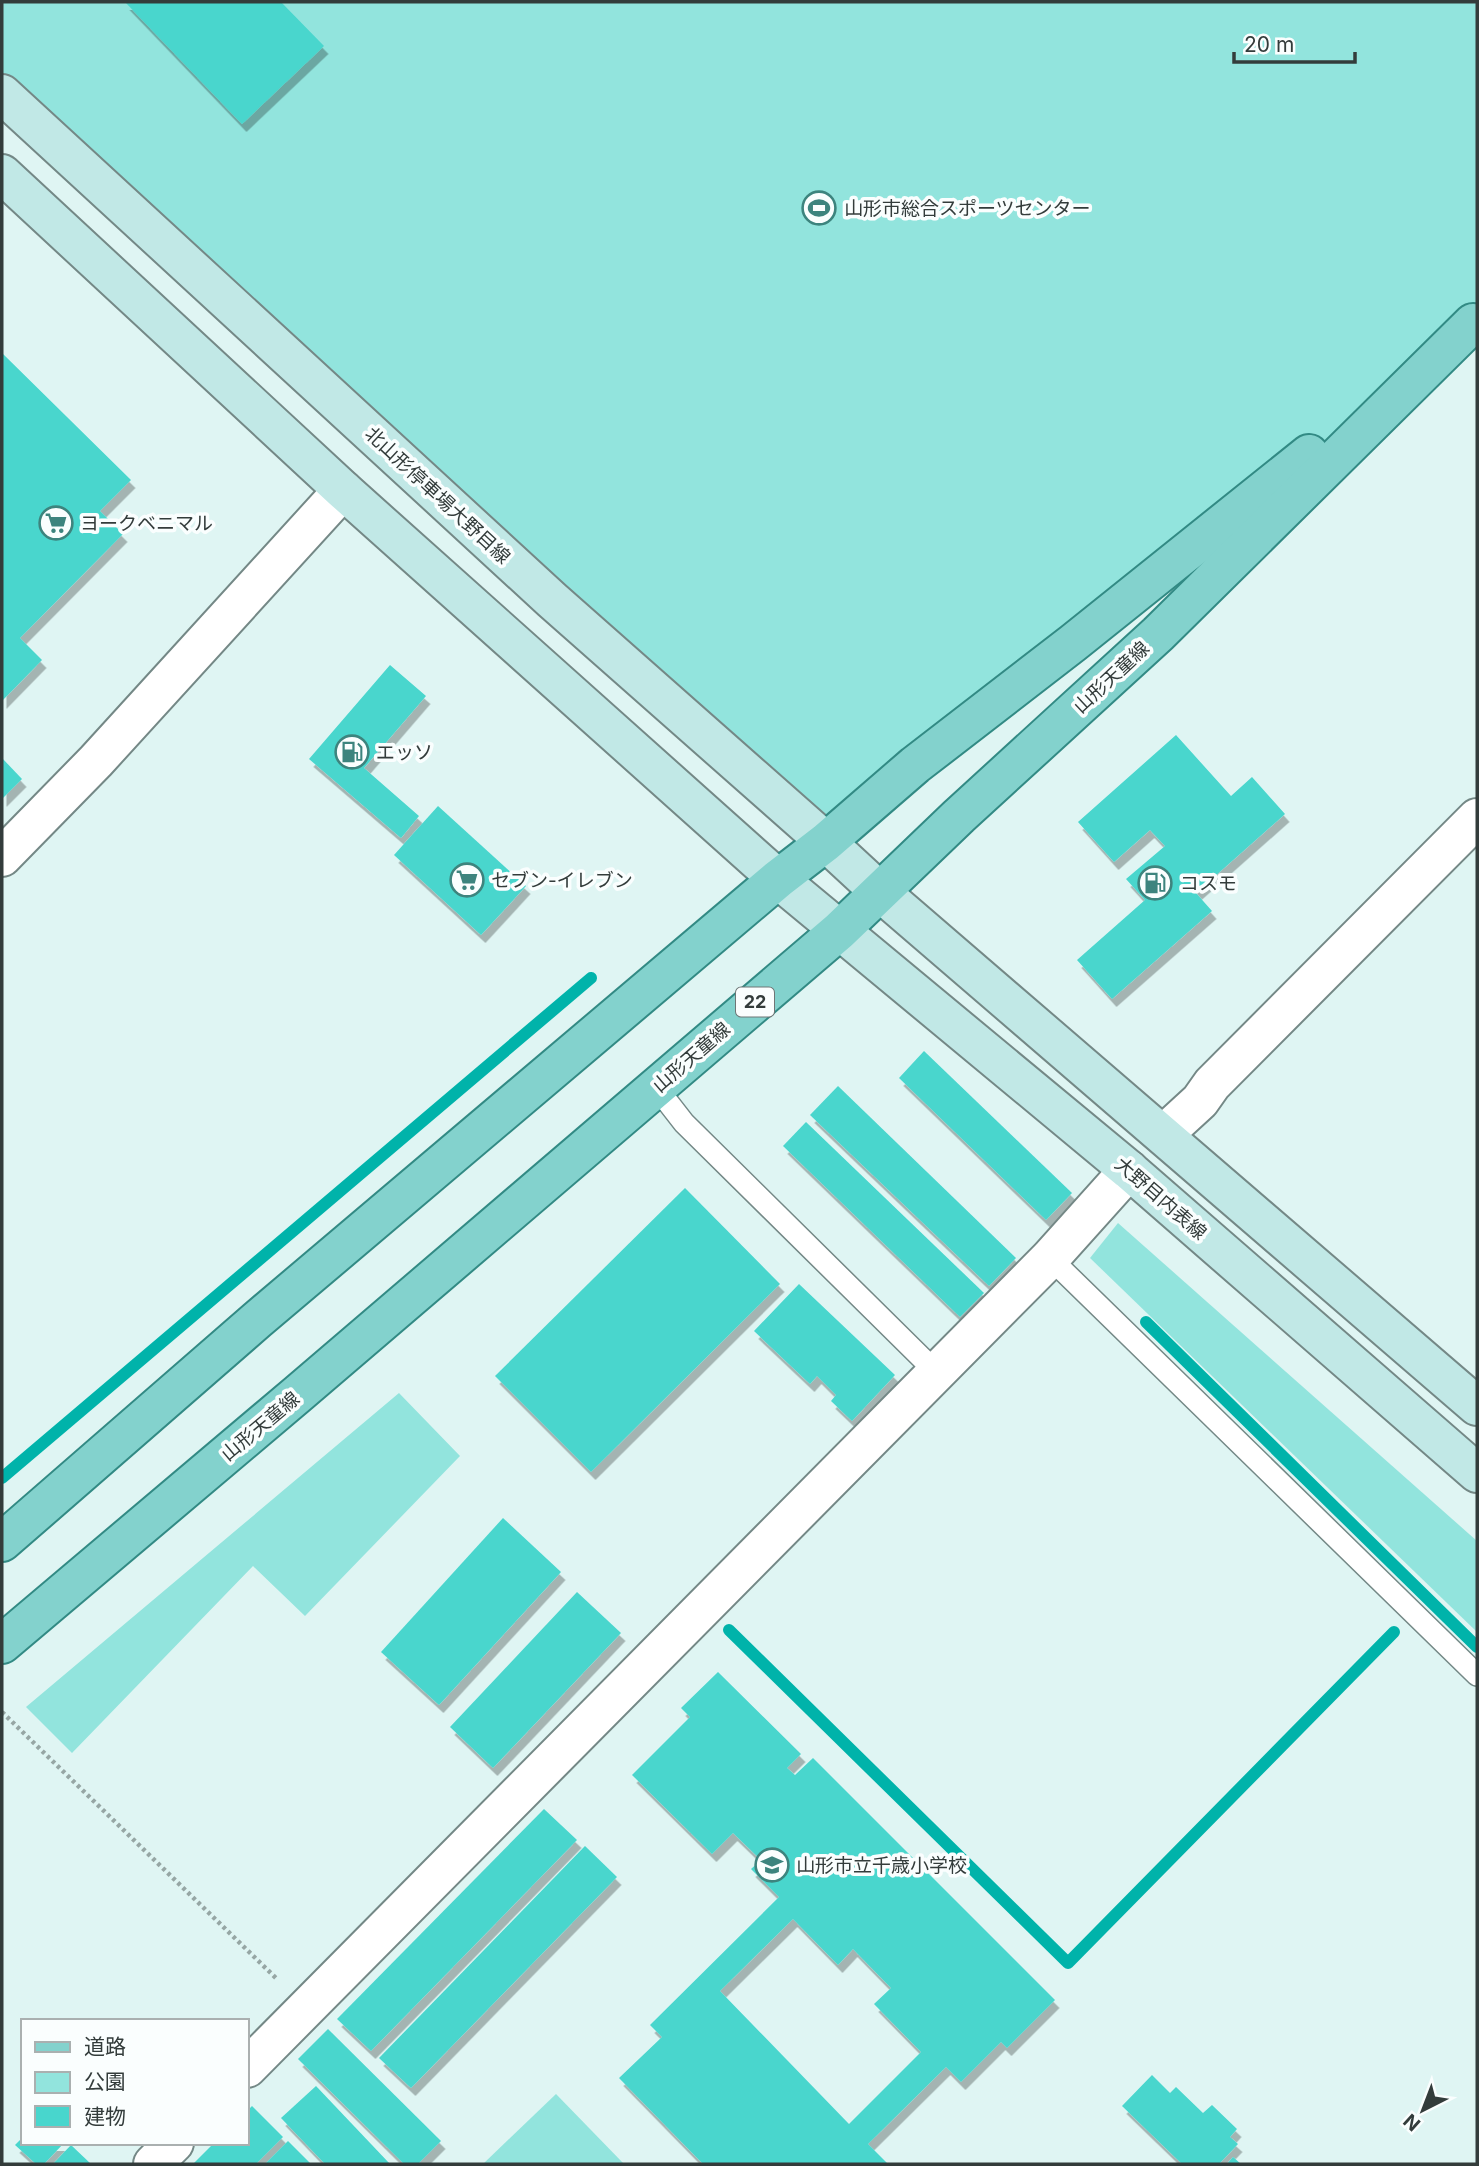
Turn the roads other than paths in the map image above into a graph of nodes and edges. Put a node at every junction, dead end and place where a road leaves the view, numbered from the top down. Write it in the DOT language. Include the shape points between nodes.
graph roads {
  1 [pos="2,94"];
  2 [pos="2,174"];
  3 [pos="1475,321"];
  4 [pos="343,490"];
  5 [pos="1477,818"];
  6 [pos="826,842"];
  7 [pos="2,857"];
  8 [pos="778,879"];
  9 [pos="879,891"];
  10 [pos="839,930"];
  11 [pos="656,1087"];
  12 [pos="1164,1134"];
  13 [pos="1129,1170"];
  14 [pos="1050,1258"];
  15 [pos="936,1372"];
  16 [pos="1477,1406"];
  17 [pos="1477,1473"];
  18 [pos="2,1542"];
  19 [pos="2,1644"];
  20 [pos="1477,1675"];
  21 [pos="248,2067"];
  22 [pos="172,2145"];
  23 [pos="153,2164"];
  1 -- 6 [label="main road, 北山形停車場大野目線" via="552,600"];
  2 -- 4 [label="main road"];
  3 -- 6 [label="main road, 山形天童線 / 22" via="915,765"];
  3 -- 9 [label="main road, 山形天童線 / 22" via="1158,634"];
  4 -- 7 [label="street" via="96,761"];
  4 -- 8 [label="main road"];
  5 -- 12 [label="street"];
  6 -- 8 [label="main road, 山形天童線 / 22"];
  6 -- 9 [label="main road, 北山形停車場大野目線"];
  8 -- 10 [label="main road"];
  8 -- 18 [label="main road, 山形天童線 / 22"];
  9 -- 10 [label="main road, 山形天童線 / 22"];
  9 -- 12 [label="main road"];
  10 -- 11 [label="main road, 山形天童線 / 22"];
  10 -- 13 [label="main road, 大野目内表線"];
  11 -- 15 [label="lane" via="684,1123"];
  11 -- 19 [label="main road, 山形天童線 / 22"];
  12 -- 16 [label="main road"];
  13 -- 14 [label="street"];
  13 -- 17 [label="main road, 大野目内表線"];
  14 -- 15 [label="street"];
  14 -- 20 [label="lane"];
  15 -- 21 [label="street"];
  22 -- 23 [label="street"];
}
